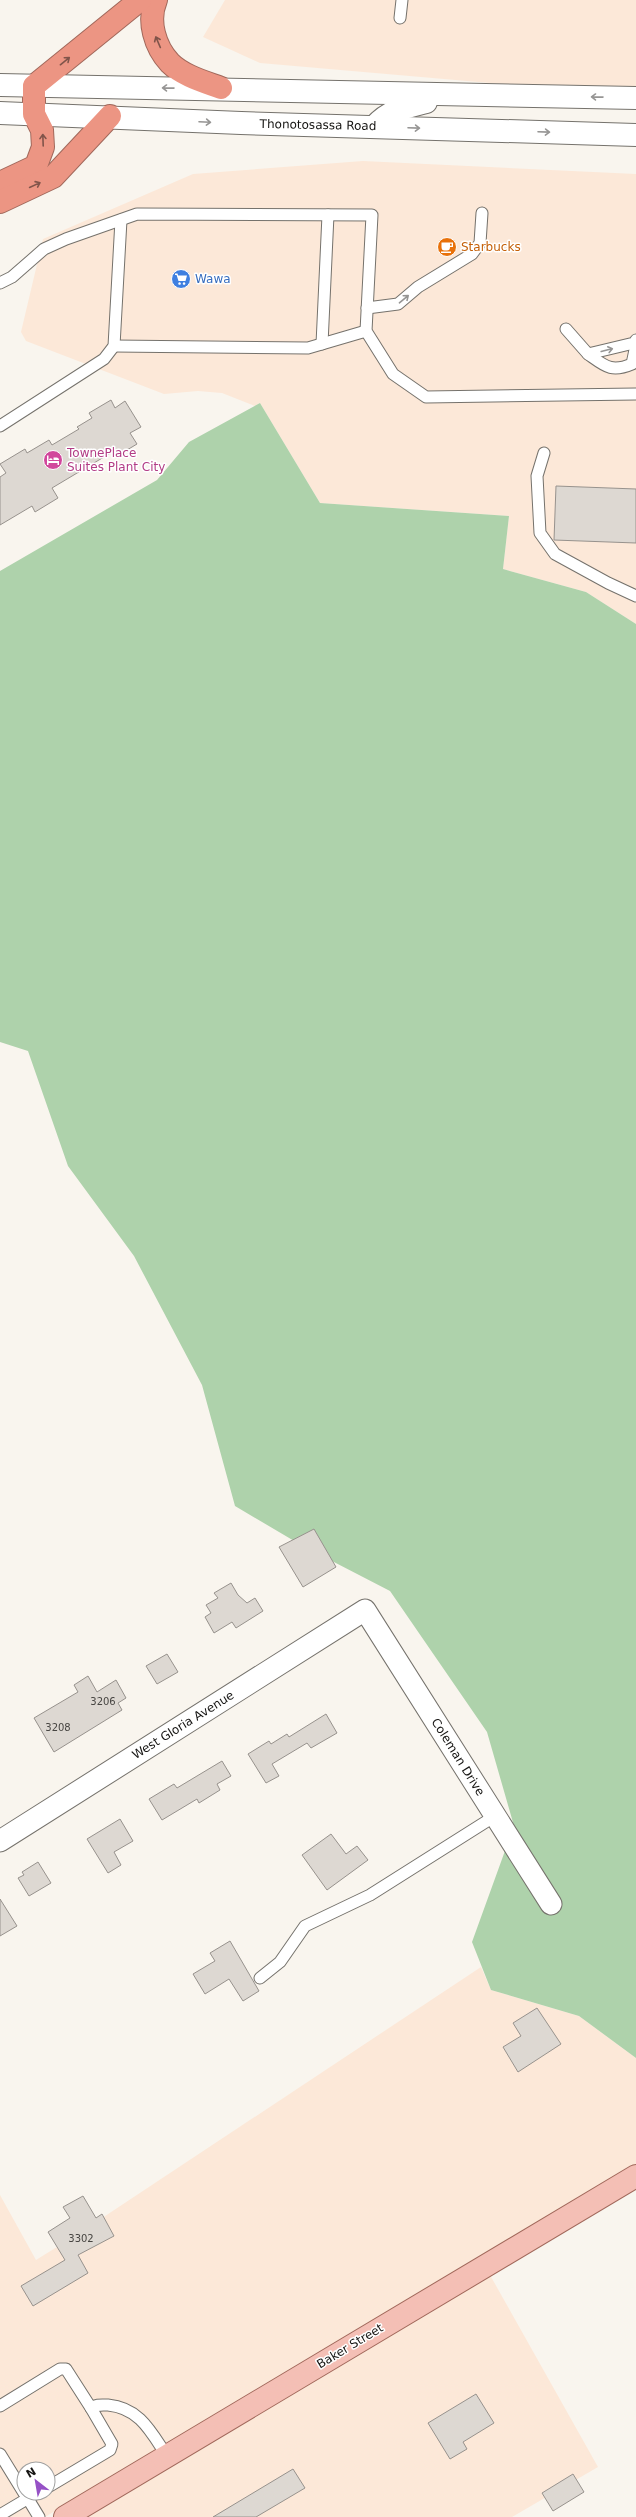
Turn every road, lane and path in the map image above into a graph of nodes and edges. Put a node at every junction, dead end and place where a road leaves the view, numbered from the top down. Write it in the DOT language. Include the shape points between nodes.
graph roads {
  1 [pos="140,0"];
  2 [pos="156,0"];
  3 [pos="402,0"];
  4 [pos="400,18"];
  5 [pos="0,85"];
  6 [pos="34,86"];
  7 [pos="221,88"];
  8 [pos="400,94"];
  9 [pos="455,94"];
  10 [pos="636,98"];
  11 [pos="0,113"];
  12 [pos="34,114"];
  13 [pos="110,116"];
  14 [pos="183,120"];
  15 [pos="375,126"];
  16 [pos="636,135"];
  17 [pos="0,183"];
  18 [pos="0,202"];
  19 [pos="482,213"];
  20 [pos="328,215"];
  21 [pos="122,220"];
  22 [pos="0,283"];
  23 [pos="367,308"];
  24 [pos="566,329"];
  25 [pos="366,331"];
  26 [pos="636,340"];
  27 [pos="322,344"];
  28 [pos="636,345"];
  29 [pos="114,346"];
  30 [pos="588,354"];
  31 [pos="636,394"];
  32 [pos="0,426"];
  33 [pos="544,453"];
  34 [pos="636,596"];
  35 [pos="365,1610"];
  36 [pos="495,1816"];
  37 [pos="0,1841"];
  38 [pos="551,1904"];
  39 [pos="260,1978"];
  40 [pos="636,2176"];
  41 [pos="0,2406"];
  42 [pos="90,2408"];
  43 [pos="0,2454"];
  44 [pos="167,2456"];
  45 [pos="16,2477"];
  46 [pos="56,2482"];
  47 [pos="19,2501"];
  48 [pos="31,2501"];
  49 [pos="0,2515"];
  50 [pos="39,2517"];
  51 [pos="65,2517"];
  6 -- 1 [label="highway, one-way"];
  7 -- 2 [label="highway, one-way" via="191,76 171,64 158,45 152,28"];
  3 -- 4 [label="lane"];
  5 -- 6 [label="main road"];
  7 -- 6 [label="main road, one-way"];
  6 -- 12 [label="highway"];
  7 -- 8 [label="main road"];
  8 -- 9 [label="main road"];
  8 -- 14 [label="main road" via="340,102 165,102 158,105 161,115"];
  10 -- 9 [label="main road, one-way"];
  9 -- 15 [label="main road" via="398,109 384,116"];
  11 -- 12 [label="main road, Thonotosassa Road"];
  12 -- 13 [label="main road, Thonotosassa Road"];
  17 -- 12 [label="highway, one-way" via="36,166 43,146 42,130"];
  13 -- 14 [label="main road, Thonotosassa Road"];
  18 -- 13 [label="highway, one-way" via="53,177"];
  14 -- 15 [label="main road, Thonotosassa Road, one-way"];
  15 -- 16 [label="main road, Thonotosassa Road, one-way"];
  23 -- 19 [label="lane, one-way" via="398,304 418,287 472,254 480,243"];
  20 -- 21 [label="lane" via="137,214"];
  20 -- 23 [label="lane" via="372,215"];
  20 -- 27 [label="lane"];
  21 -- 22 [label="lane" via="66,238"];
  21 -- 29 [label="lane"];
  23 -- 25 [label="lane"];
  24 -- 30 [label="lane"];
  25 -- 27 [label="lane"];
  25 -- 31 [label="lane" via="393,374 426,397"];
  30 -- 26 [label="lane, one-way"];
  27 -- 29 [label="lane" via="308,348"];
  28 -- 30 [label="lane" via="632,364 618,370 607,367"];
  29 -- 32 [label="lane" via="104,359"];
  33 -- 34 [label="lane" via="537,476 540,533 555,554 608,584"];
  35 -- 36 [label="street, Coleman Drive"];
  35 -- 37 [label="street, West Gloria Avenue"];
  36 -- 38 [label="street, Coleman Drive"];
  36 -- 39 [label="lane" via="370,1895 305,1926 280,1962"];
  40 -- 44 [label="main road, Baker Street"];
  41 -- 42 [label="lane" via="60,2369 66,2369"];
  42 -- 44 [label="lane" via="97,2404 122,2406 136,2414"];
  42 -- 46 [label="lane" via="112,2444 110,2450"];
  43 -- 45 [label="lane"];
  44 -- 51 [label="main road, Baker Street"];
  47 -- 49 [label="lane"];
  48 -- 50 [label="lane"];
}
